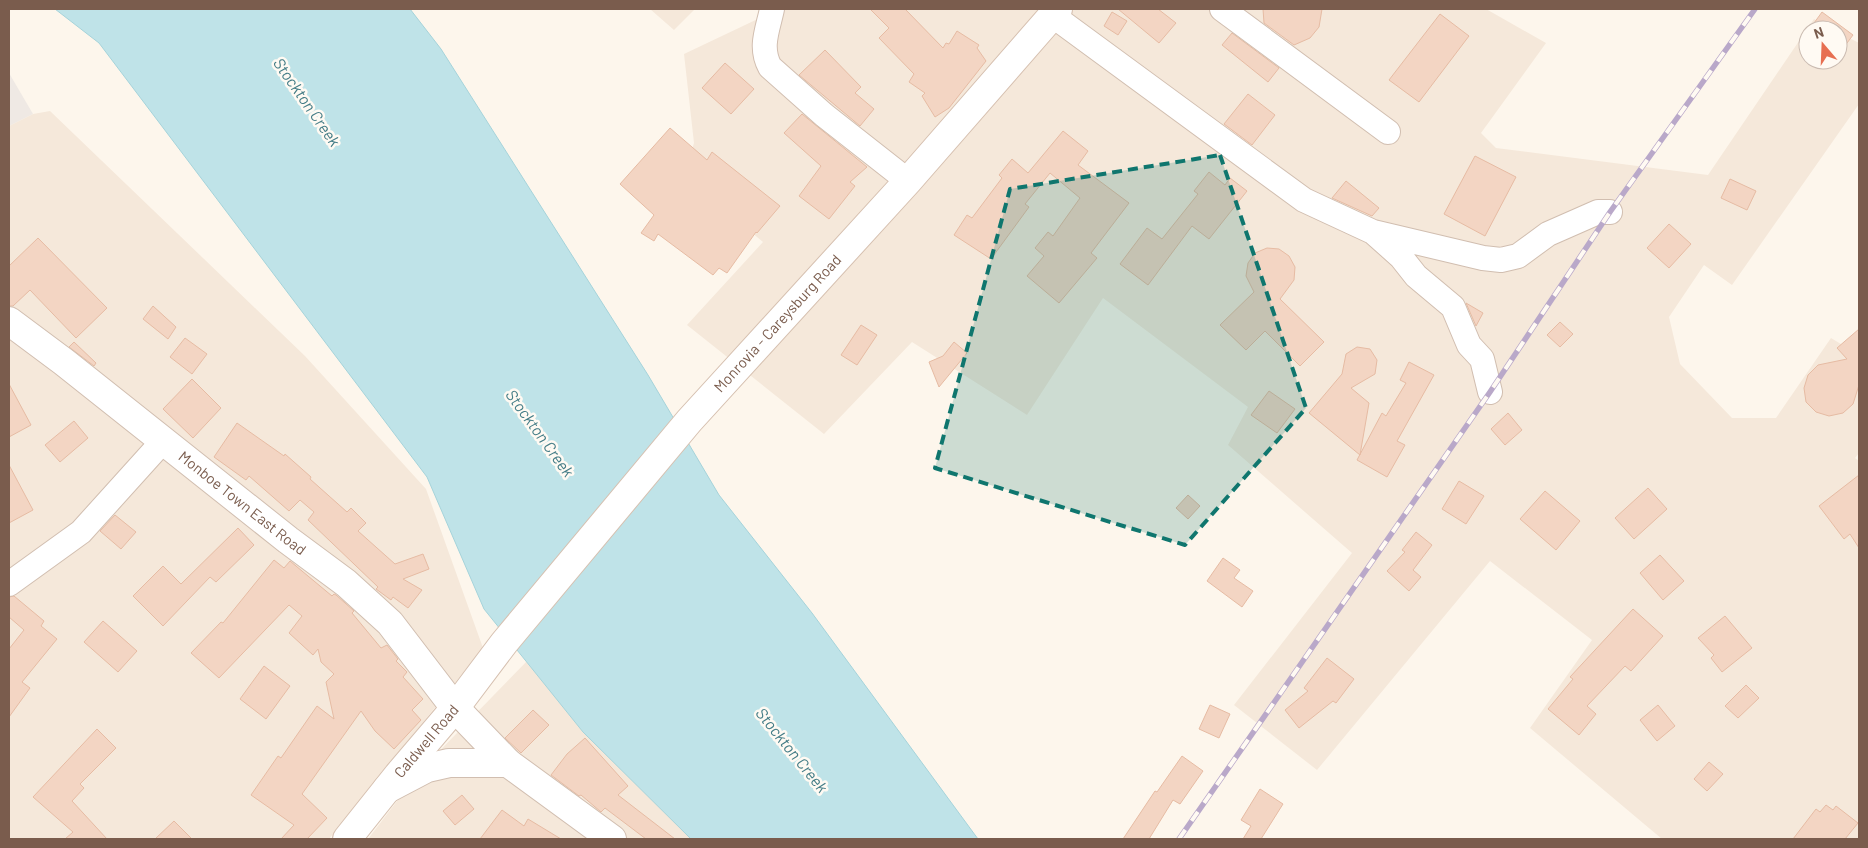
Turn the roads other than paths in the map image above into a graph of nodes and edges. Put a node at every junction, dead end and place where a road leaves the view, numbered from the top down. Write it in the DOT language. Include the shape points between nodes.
graph roads {
  1 [pos="772,9"];
  2 [pos="1222,9"];
  3 [pos="1055,12"];
  4 [pos="1388,132"];
  5 [pos="908,180"];
  6 [pos="1610,212"];
  7 [pos="1373,232"];
  8 [pos="9,321"];
  9 [pos="1490,392"];
  10 [pos="164,440"];
  11 [pos="9,584"];
  12 [pos="504,643"];
  13 [pos="455,708"];
  14 [pos="508,763"];
  15 [pos="387,789"];
  16 [pos="348,839"];
  17 [pos="612,839"];
  1 -- 5 [label="street" via="764,46 764,57 770,67 824,115"];
  2 -- 4 [label="street"];
  3 -- 5 [label="main road, Monrovia - Careysburg Road"];
  3 -- 7 [label="street" via="1304,200"];
  5 -- 12 [label="main road, Monrovia - Careysburg Road" via="689,421"];
  6 -- 7 [label="street" via="1598,212 1548,234 1518,256 1501,260"];
  7 -- 9 [label="street" via="1453,308 1469,345 1482,359"];
  8 -- 10 [label="main road, Monboe Town East Road"];
  10 -- 11 [label="street" via="81,532"];
  10 -- 13 [label="main road, Monboe Town East Road" via="354,590 390,623"];
  12 -- 13 [label="main road, Caldwell Road"];
  13 -- 14 [label="main road, Monboe Town East Road"];
  13 -- 15 [label="main road, Caldwell Road"];
  14 -- 15 [label="main road" via="449,763 427,768"];
  14 -- 17 [label="main road, Monboe Town East Road"];
  15 -- 16 [label="main road, Caldwell Road"];
}
